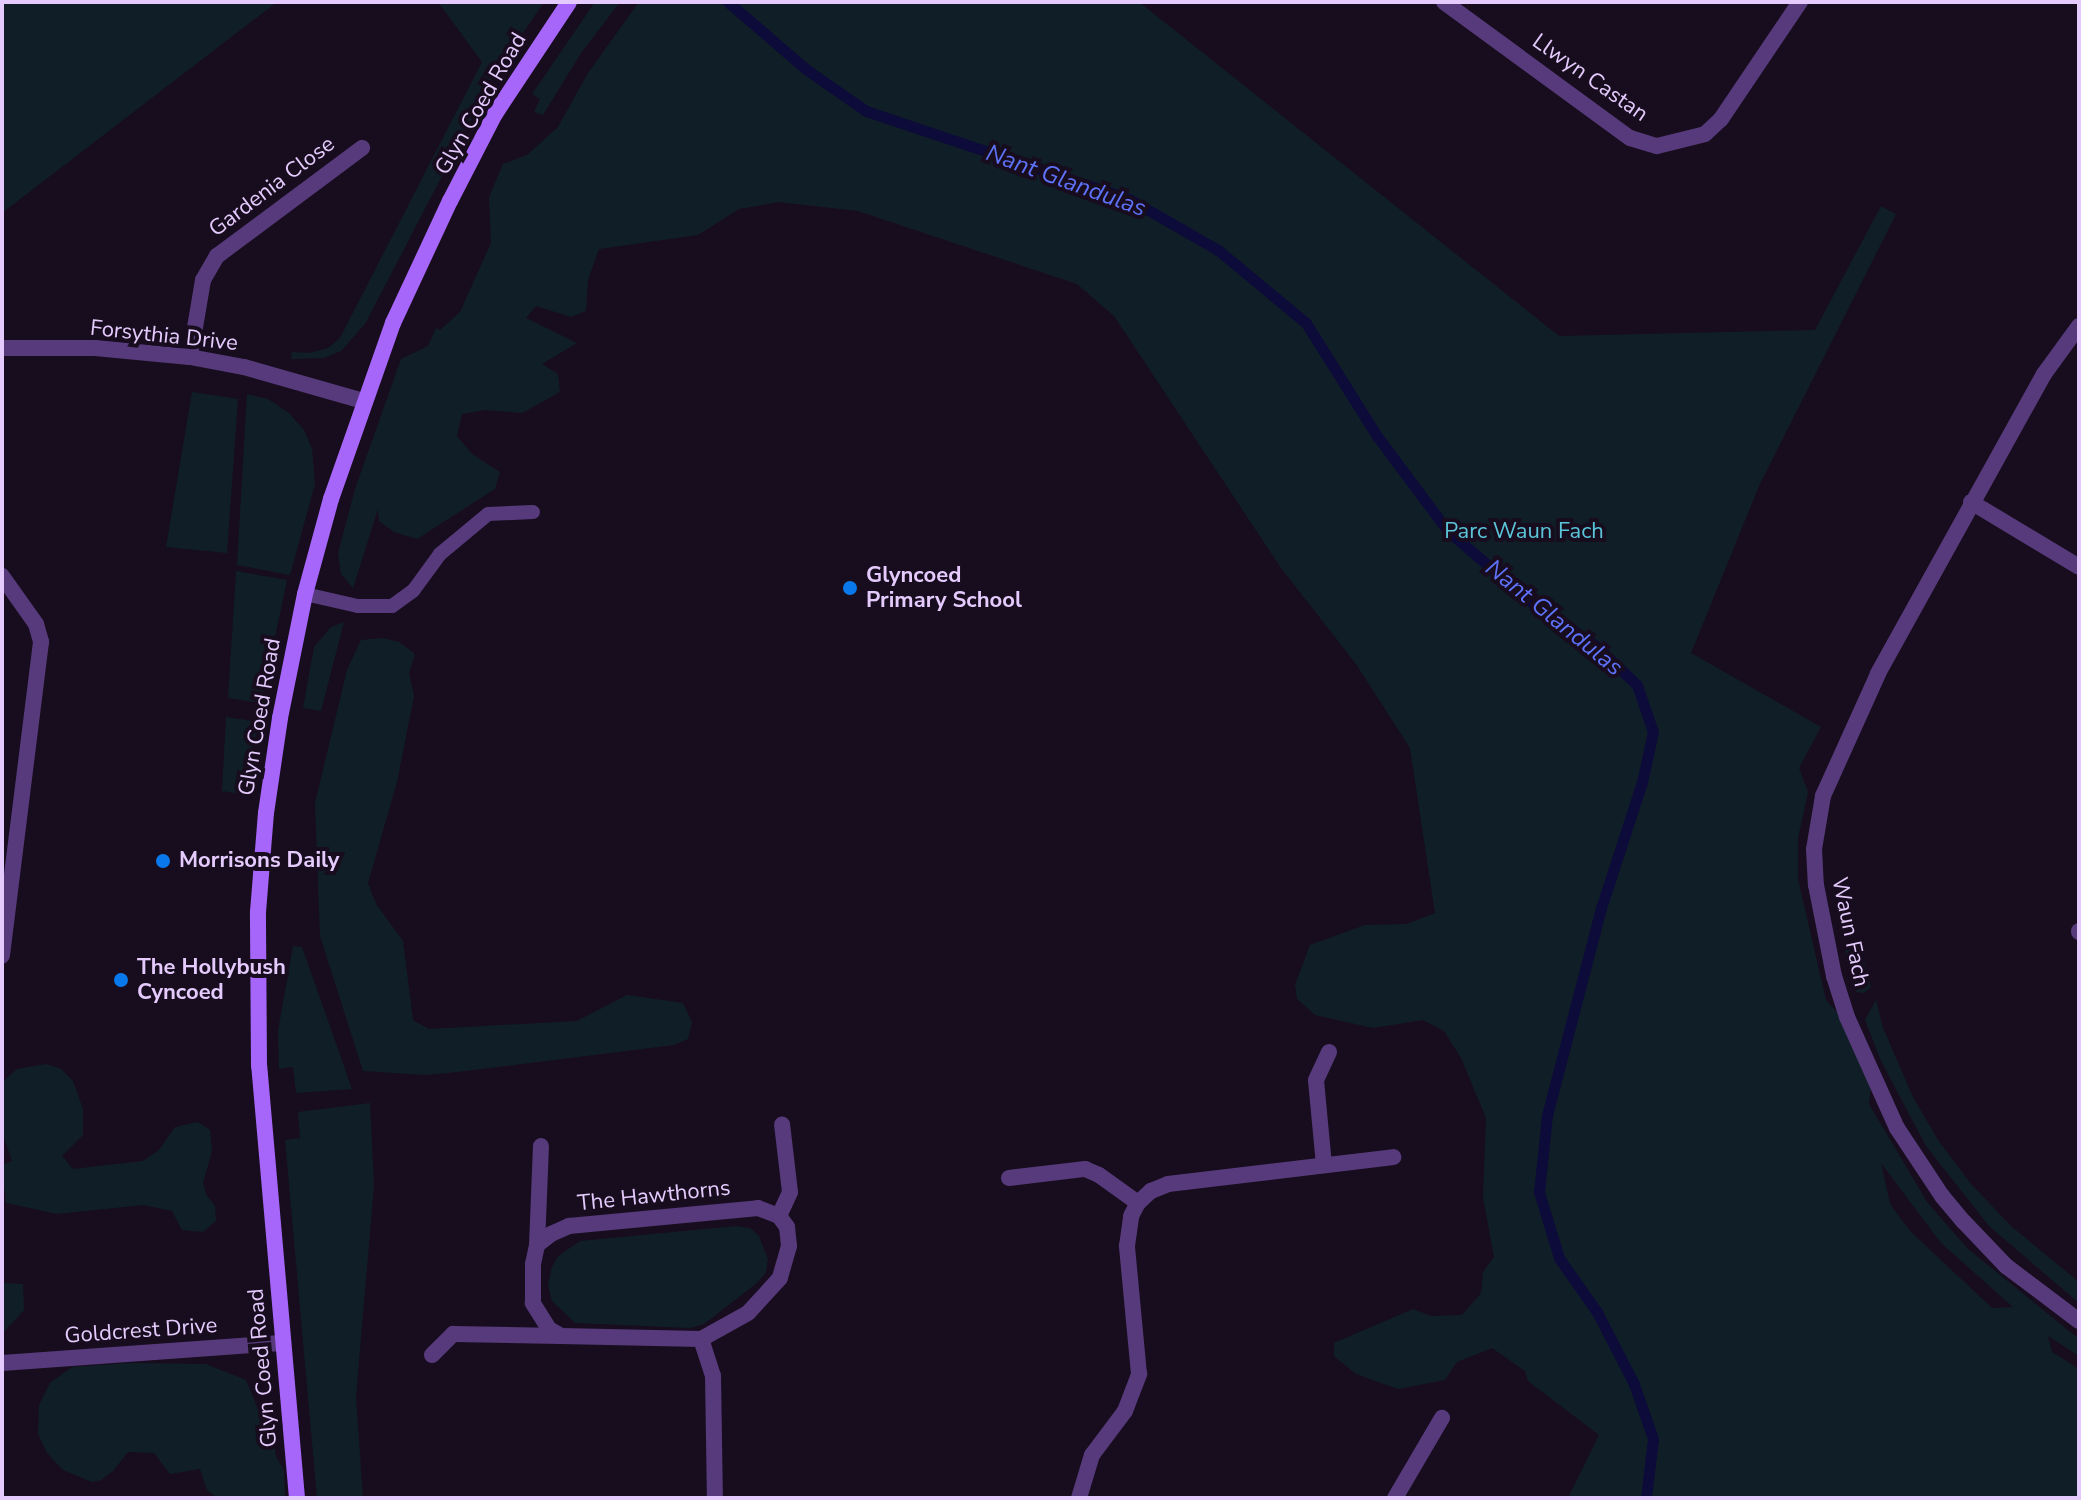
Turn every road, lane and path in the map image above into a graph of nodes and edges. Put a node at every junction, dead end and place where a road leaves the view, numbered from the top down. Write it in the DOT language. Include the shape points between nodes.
graph roads {
  1 [pos="569,2"];
  2 [pos="1444,2"];
  3 [pos="1800,2"];
  4 [pos="362,148"];
  5 [pos="2079,326"];
  6 [pos="2,348"];
  7 [pos="190,357"];
  8 [pos="363,401"];
  9 [pos="1971,502"];
  10 [pos="533,512"];
  11 [pos="2079,567"];
  12 [pos="2,576"];
  13 [pos="305,594"];
  14 [pos="2,956"];
  15 [pos="1329,1052"];
  16 [pos="782,1124"];
  17 [pos="541,1146"];
  18 [pos="1393,1157"];
  19 [pos="1324,1165"];
  20 [pos="1009,1178"];
  21 [pos="1138,1203"];
  22 [pos="779,1216"];
  23 [pos="537,1245"];
  24 [pos="2079,1321"];
  25 [pos="561,1336"];
  26 [pos="701,1339"];
  27 [pos="283,1343"];
  28 [pos="432,1355"];
  29 [pos="2,1363"];
  30 [pos="1442,1418"];
  31 [pos="297,1498"];
  32 [pos="715,1498"];
  33 [pos="1079,1498"];
  34 [pos="1395,1498"];
  1 -- 8 [label="street, Glyn Coed Road" via="495,114 450,201"];
  2 -- 3 [label="street, Llwyn Castan" via="1630,138 1657,146 1705,134 1721,119"];
  4 -- 7 [label="street, Gardenia Close" via="217,256 203,280"];
  5 -- 9 [label="street, Waun Fach" via="2044,374"];
  6 -- 7 [label="street, Forsythia Drive" via="95,348"];
  7 -- 8 [label="street, Forsythia Drive"];
  8 -- 13 [label="street, Glyn Coed Road"];
  9 -- 11 [label="street"];
  9 -- 24 [label="street, Waun Fach" via="1878,674 1823,796 1814,849 1816,885 1847,1017 1911,1151 1942,1196 2006,1266"];
  10 -- 13 [label="lane" via="488,514 440,554 413,591 392,606 358,606"];
  12 -- 14 [label="street" via="36,624 41,642"];
  13 -- 27 [label="street, Glyn Coed Road" via="272,773 258,912 259,1066"];
  15 -- 19 [label="street" via="1316,1080"];
  16 -- 22 [label="street" via="790,1192"];
  17 -- 23 [label="street"];
  18 -- 19 [label="street"];
  19 -- 21 [label="street" via="1168,1184"];
  20 -- 21 [label="street" via="1085,1169"];
  21 -- 33 [label="street" via="1127,1246 1139,1374 1125,1411 1092,1455"];
  22 -- 23 [label="street, The Hawthorns" via="758,1208 569,1226"];
  22 -- 26 [label="street" via="787,1227 789,1246 780,1278 748,1313"];
  23 -- 25 [label="street" via="533,1303 549,1329"];
  25 -- 26 [label="street"];
  25 -- 28 [label="street" via="453,1334"];
  26 -- 32 [label="street" via="713,1376"];
  27 -- 29 [label="street, Goldcrest Drive"];
  27 -- 31 [label="street, Glyn Coed Road"];
  30 -- 34 [label="street"];
}
